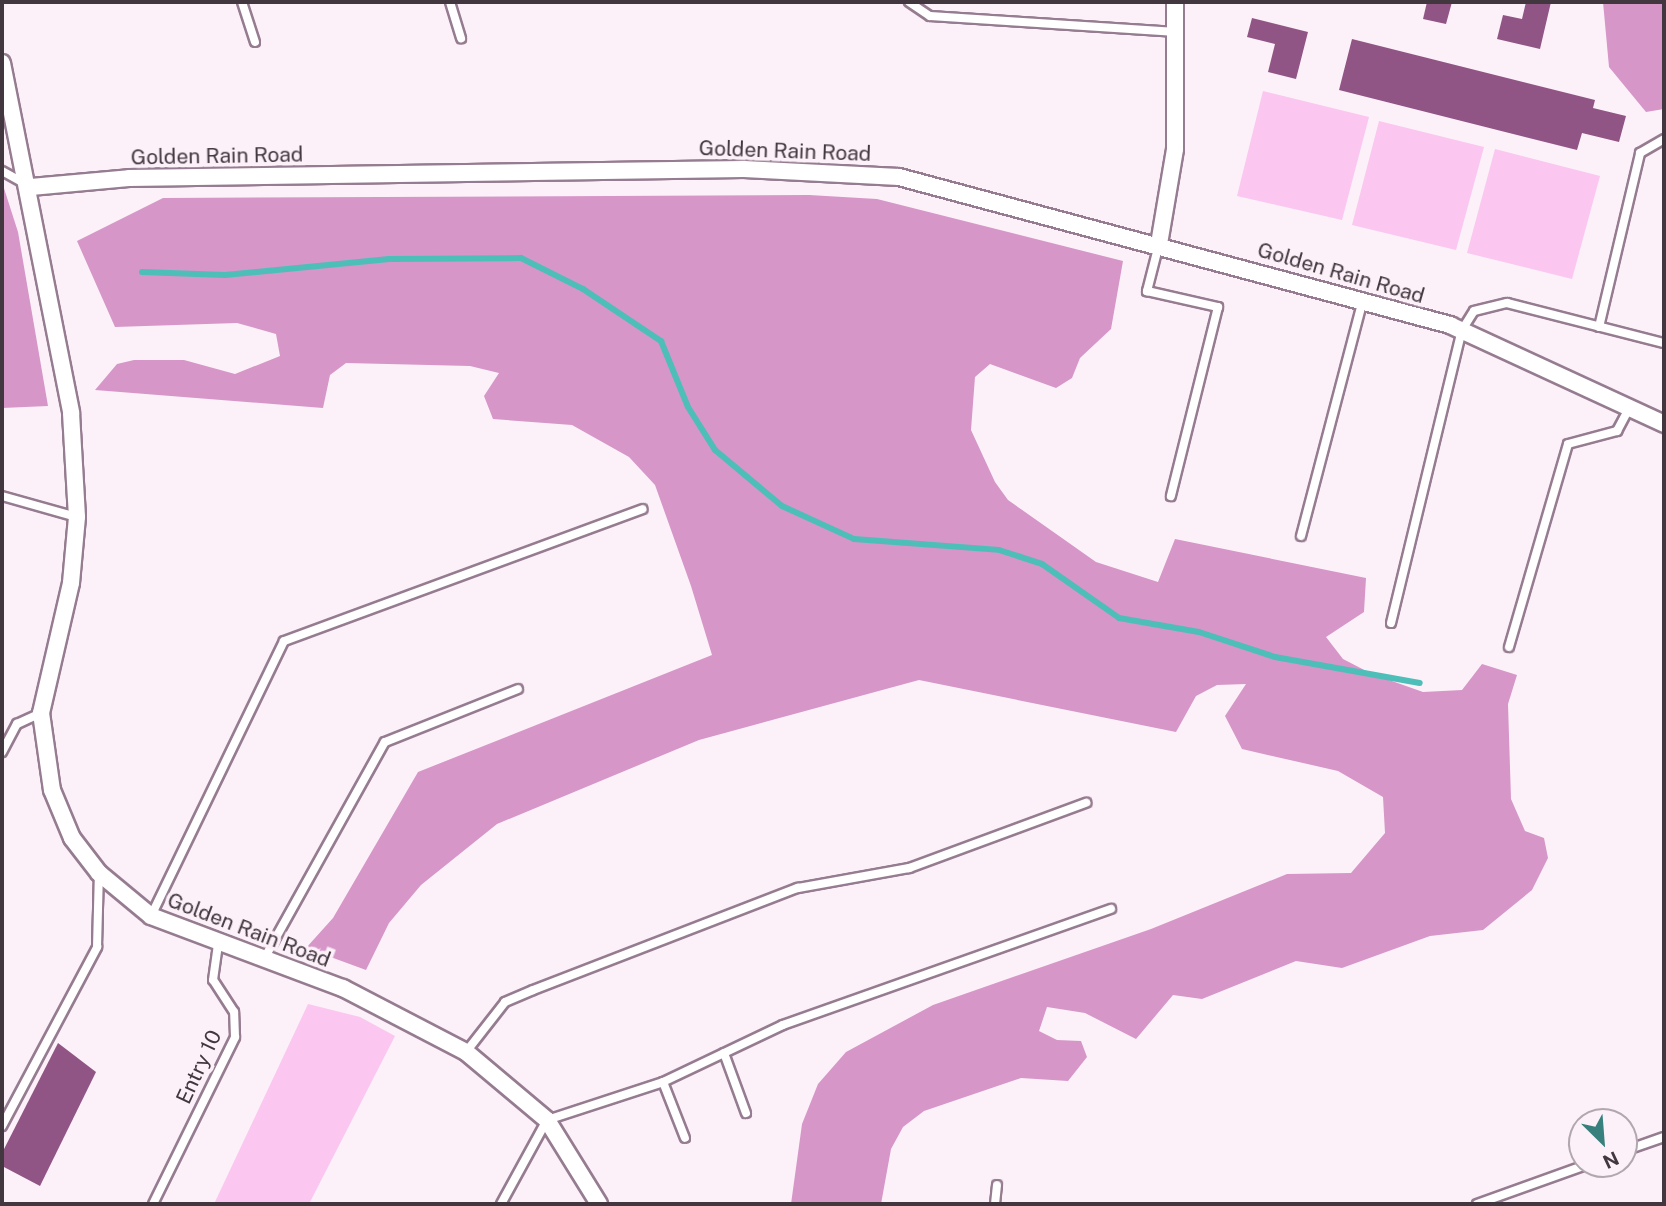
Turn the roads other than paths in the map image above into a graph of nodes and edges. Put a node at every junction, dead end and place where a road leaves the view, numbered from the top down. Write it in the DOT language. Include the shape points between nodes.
graph roads {
  1 [pos="242,2"];
  2 [pos="450,2"];
  3 [pos="909,2"];
  4 [pos="1175,2"];
  5 [pos="1179,32"];
  6 [pos="461,38"];
  7 [pos="255,42"];
  8 [pos="2,63"];
  9 [pos="1664,139"];
  10 [pos="2,171"];
  11 [pos="31,187"];
  12 [pos="1159,244"];
  13 [pos="1363,300"];
  14 [pos="1599,327"];
  15 [pos="1462,330"];
  16 [pos="1664,343"];
  17 [pos="1629,408"];
  18 [pos="1664,424"];
  19 [pos="2,496"];
  20 [pos="1171,496"];
  21 [pos="643,509"];
  22 [pos="78,517"];
  23 [pos="1301,536"];
  24 [pos="1391,623"];
  25 [pos="1509,647"];
  26 [pos="518,690"];
  27 [pos="41,713"];
  28 [pos="2,752"];
  29 [pos="1086,803"];
  30 [pos="99,873"];
  31 [pos="1111,909"];
  32 [pos="151,916"];
  33 [pos="218,943"];
  34 [pos="264,959"];
  35 [pos="466,1052"];
  36 [pos="724,1053"];
  37 [pos="663,1082"];
  38 [pos="746,1112"];
  39 [pos="547,1120"];
  40 [pos="2,1126"];
  41 [pos="1664,1137"];
  42 [pos="685,1138"];
  43 [pos="1638,1146"];
  44 [pos="1568,1172"];
  45 [pos="997,1185"];
  46 [pos="153,1204"];
  47 [pos="501,1204"];
  48 [pos="599,1204"];
  49 [pos="995,1204"];
  50 [pos="1477,1204"];
  1 -- 7 [label="lane"];
  2 -- 6 [label="lane"];
  3 -- 5 [label="lane" via="930,16"];
  4 -- 5 [label="street"];
  5 -- 12 [label="street" via="1175,149"];
  8 -- 11 [label="street, Golden Rain Road"];
  9 -- 14 [label="lane" via="1640,153"];
  10 -- 11 [label="lane"];
  11 -- 12 [label="street, Golden Rain Road" via="129,178 840,169 899,177"];
  11 -- 22 [label="street, Golden Rain Road" via="71,413"];
  12 -- 13 [label="street, Golden Rain Road"];
  12 -- 20 [label="lane" via="1147,291 1218,307"];
  13 -- 15 [label="street, Golden Rain Road"];
  13 -- 23 [label="lane"];
  14 -- 15 [label="lane" via="1507,303 1474,311"];
  14 -- 16 [label="lane"];
  15 -- 17 [label="street, Golden Rain Road"];
  15 -- 24 [label="lane"];
  17 -- 18 [label="street, Golden Rain Road"];
  17 -- 25 [label="lane" via="1617,431 1568,444"];
  19 -- 22 [label="lane"];
  21 -- 32 [label="lane" via="284,641"];
  22 -- 27 [label="street, Golden Rain Road" via="71,583"];
  26 -- 34 [label="lane" via="385,741"];
  27 -- 28 [label="lane" via="17,724"];
  27 -- 30 [label="street, Golden Rain Road" via="52,790 72,838"];
  29 -- 35 [label="lane" via="909,868 798,888 533,990 505,1002"];
  30 -- 32 [label="street, Golden Rain Road"];
  30 -- 40 [label="lane" via="97,947"];
  31 -- 36 [label="lane" via="783,1026"];
  32 -- 33 [label="street, Golden Rain Road"];
  33 -- 34 [label="street, Golden Rain Road"];
  33 -- 46 [label="lane, Entry 10" via="213,980 234,1012 235,1037"];
  34 -- 35 [label="street, Golden Rain Road" via="391,1009"];
  35 -- 39 [label="street, Golden Rain Road"];
  36 -- 37 [label="lane"];
  36 -- 38 [label="lane"];
  37 -- 39 [label="lane"];
  37 -- 42 [label="lane"];
  39 -- 47 [label="lane"];
  39 -- 48 [label="street, Golden Rain Road"];
  41 -- 43 [label="lane"];
  44 -- 50 [label="lane"];
  45 -- 49 [label="lane"];
}
